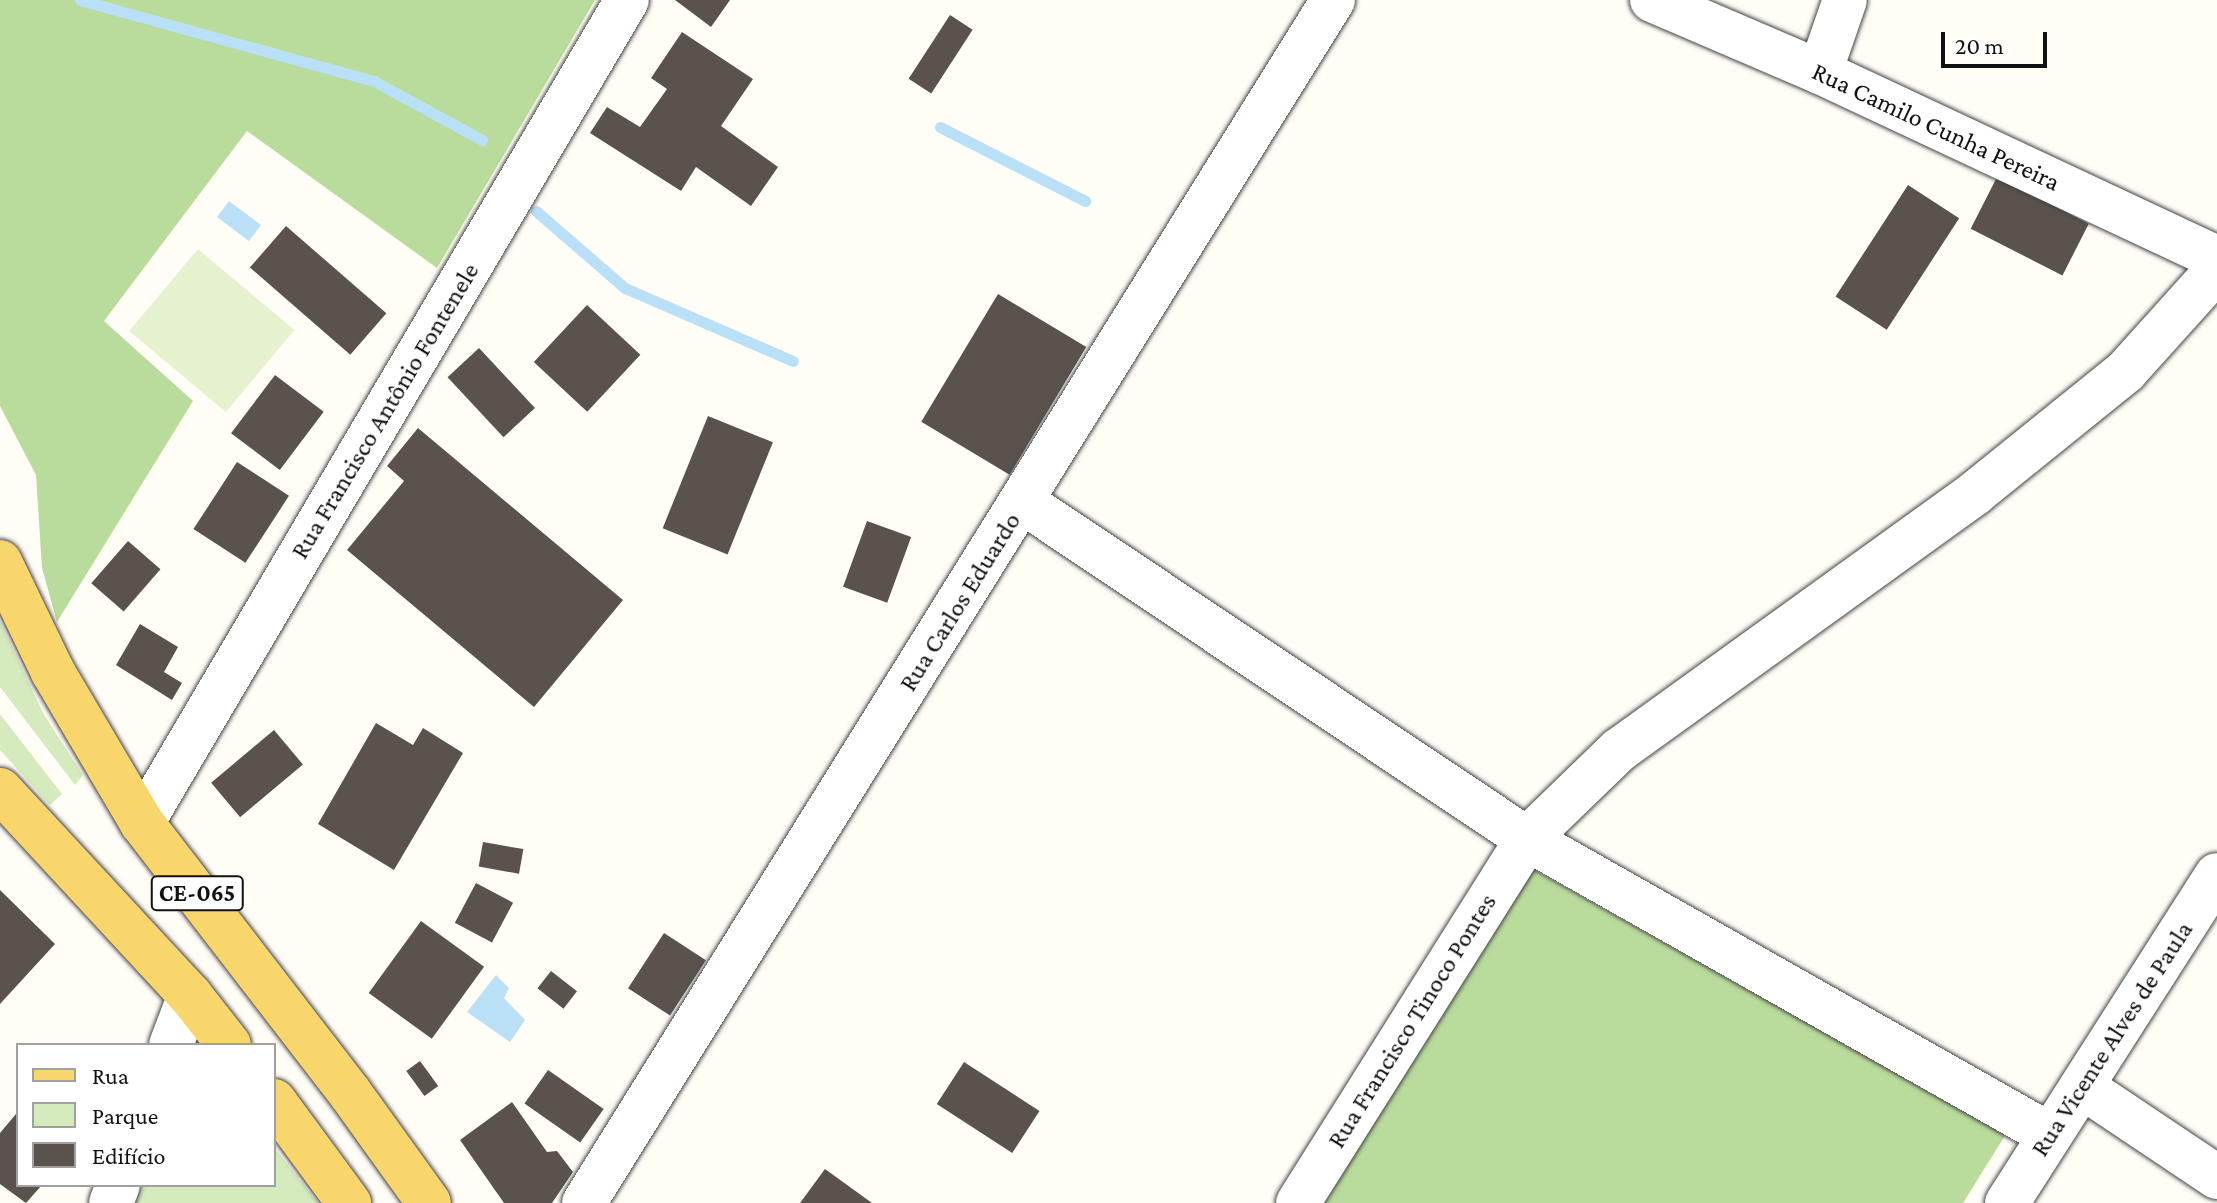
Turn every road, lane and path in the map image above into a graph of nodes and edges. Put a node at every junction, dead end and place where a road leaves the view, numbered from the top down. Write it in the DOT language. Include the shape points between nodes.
graph roads {
  1 [pos="627,0"];
  2 [pos="1333,0"];
  3 [pos="1652,0"];
  4 [pos="1845,0"];
  5 [pos="1820,72"];
  6 [pos="2217,258"];
  7 [pos="2217,270"];
  8 [pos="1023,502"];
  9 [pos="0,562"];
  10 [pos="0,790"];
  11 [pos="142,823"];
  12 [pos="1527,839"];
  13 [pos="2217,875"];
  14 [pos="190,995"];
  15 [pos="172,1043"];
  16 [pos="227,1043"];
  17 [pos="2084,1088"];
  18 [pos="276,1104"];
  19 [pos="2050,1135"];
  20 [pos="2217,1177"];
  21 [pos="349,1203"];
  22 [pos="429,1203"];
  23 [pos="584,1203"];
  24 [pos="1298,1203"];
  25 [pos="2007,1203"];
  1 -- 11 [label="street, Rua Francisco Antônio Fontenele"];
  2 -- 8 [label="street, Rua Carlos Eduardo"];
  3 -- 5 [label="street, Rua Camilo Cunha Pereira"];
  4 -- 5 [label="street"];
  5 -- 6 [label="street, Rua Camilo Cunha Pereira"];
  7 -- 12 [label="street, Rua Francisco Tinoco Pontes" via="2126,371 1975,493 1619,750"];
  8 -- 12 [label="street"];
  8 -- 23 [label="street, Rua Carlos Eduardo"];
  9 -- 11 [label="main road, CE-065" via="53,672"];
  10 -- 14 [label="main road, CE-065"];
  11 -- 22 [label="main road, CE-065"];
  12 -- 19 [label="street"];
  12 -- 24 [label="street, Rua Francisco Tinoco Pontes"];
  13 -- 17 [label="street, Rua Vicente Alves de Paula"];
  14 -- 15 [label="street"];
  14 -- 16 [label="main road, CE-065"];
  17 -- 19 [label="street, Rua Vicente Alves de Paula"];
  17 -- 20 [label="street"];
  18 -- 21 [label="main road"];
  19 -- 25 [label="street, Rua Vicente Alves de Paula"];
}
